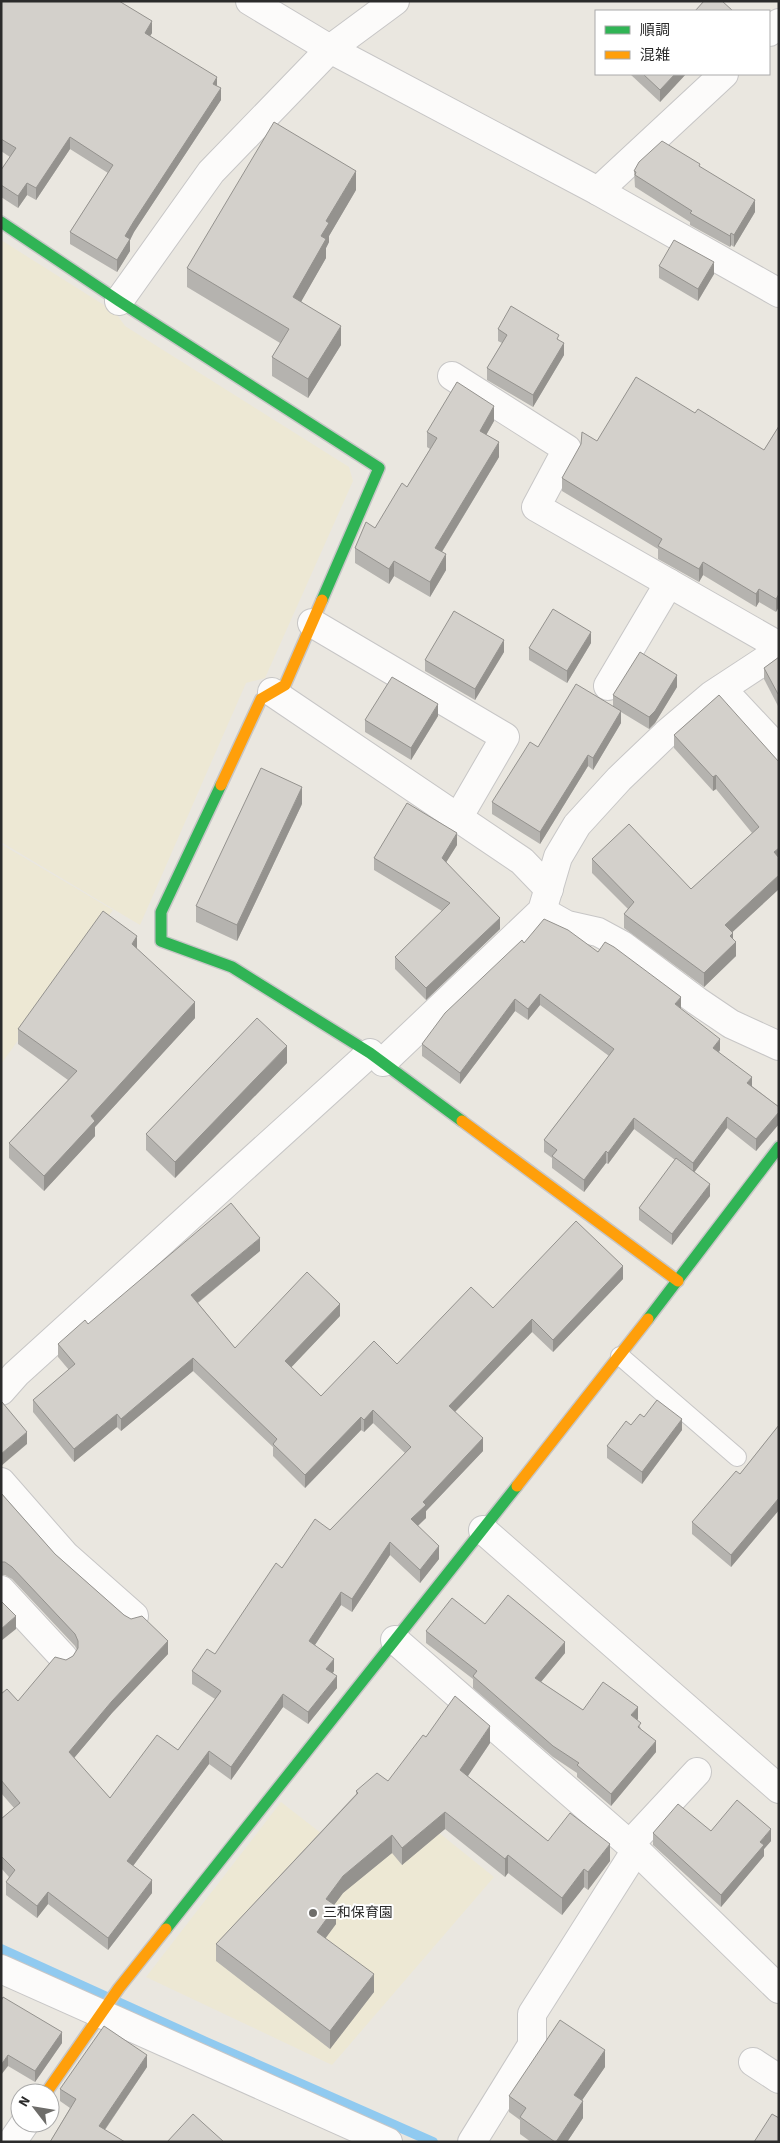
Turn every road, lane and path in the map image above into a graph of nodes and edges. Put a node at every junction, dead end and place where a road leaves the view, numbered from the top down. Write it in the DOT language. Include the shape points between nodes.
graph roads {
  1 [pos="250,1"];
  2 [pos="395,1"];
  3 [pos="330,49"];
  4 [pos="723,75"];
  5 [pos="598,190"];
  6 [pos="1,222"];
  7 [pos="779,293"];
  8 [pos="119,301"];
  9 [pos="452,376"];
  10 [pos="669,583"];
  11 [pos="312,622"];
  12 [pos="779,646"];
  13 [pos="779,651"];
  14 [pos="608,686"];
  15 [pos="722,689"];
  16 [pos="272,692"];
  17 [pos="779,750"];
  18 [pos="458,818"];
  19 [pos="545,900"];
  20 [pos="779,1046"];
  21 [pos="376,1058"];
  22 [pos="777,1153"];
  23 [pos="678,1281"];
  24 [pos="620,1356"];
  25 [pos="6,1376"];
  26 [pos="737,1457"];
  27 [pos="1,1482"];
  28 [pos="483,1530"];
  29 [pos="1,1590"];
  30 [pos="134,1616"];
  31 [pos="395,1640"];
  32 [pos="63,1657"];
  33 [pos="697,1772"];
  34 [pos="779,1789"];
  35 [pos="633,1847"];
  36 [pos="1,1969"];
  37 [pos="779,1989"];
  38 [pos="103,2010"];
  39 [pos="753,2062"];
  40 [pos="779,2080"];
  41 [pos="53,2083"];
  42 [pos="388,2142"];
  43 [pos="472,2142"];
  1 -- 3 [label="street"];
  2 -- 3 [label="street"];
  3 -- 5 [label="street"];
  3 -- 8 [label="street" via="211,172"];
  4 -- 5 [label="street"];
  5 -- 7 [label="street"];
  6 -- 8 [label="street"];
  8 -- 11 [label="street" via="379,468"];
  9 -- 10 [label="street" via="567,450 536,507"];
  10 -- 12 [label="street"];
  10 -- 14 [label="street"];
  11 -- 16 [label="street" via="285,685"];
  11 -- 18 [label="street" via="505,737"];
  13 -- 15 [label="street"];
  15 -- 17 [label="street"];
  15 -- 19 [label="street" via="666,734 577,825 558,857"];
  16 -- 18 [label="street"];
  16 -- 21 [label="street" via="261,699 161,912 161,941 232,967"];
  18 -- 19 [label="street" via="522,861"];
  19 -- 20 [label="street" via="567,925 598,932 622,945 731,1024"];
  19 -- 21 [label="street"];
  21 -- 23 [label="street"];
  21 -- 25 [label="street"];
  22 -- 23 [label="street"];
  23 -- 24 [label="street"];
  24 -- 26 [label="lane"];
  24 -- 28 [label="street"];
  27 -- 30 [label="street" via="65,1555"];
  28 -- 31 [label="street"];
  28 -- 34 [label="street"];
  29 -- 32 [label="street"];
  31 -- 35 [label="street"];
  31 -- 38 [label="street"];
  33 -- 35 [label="street"];
  35 -- 37 [label="street"];
  35 -- 43 [label="street" via="532,2014 532,2045"];
  36 -- 38 [label="street"];
  38 -- 41 [label="street"];
  38 -- 42 [label="street"];
  39 -- 40 [label="street"];
}
